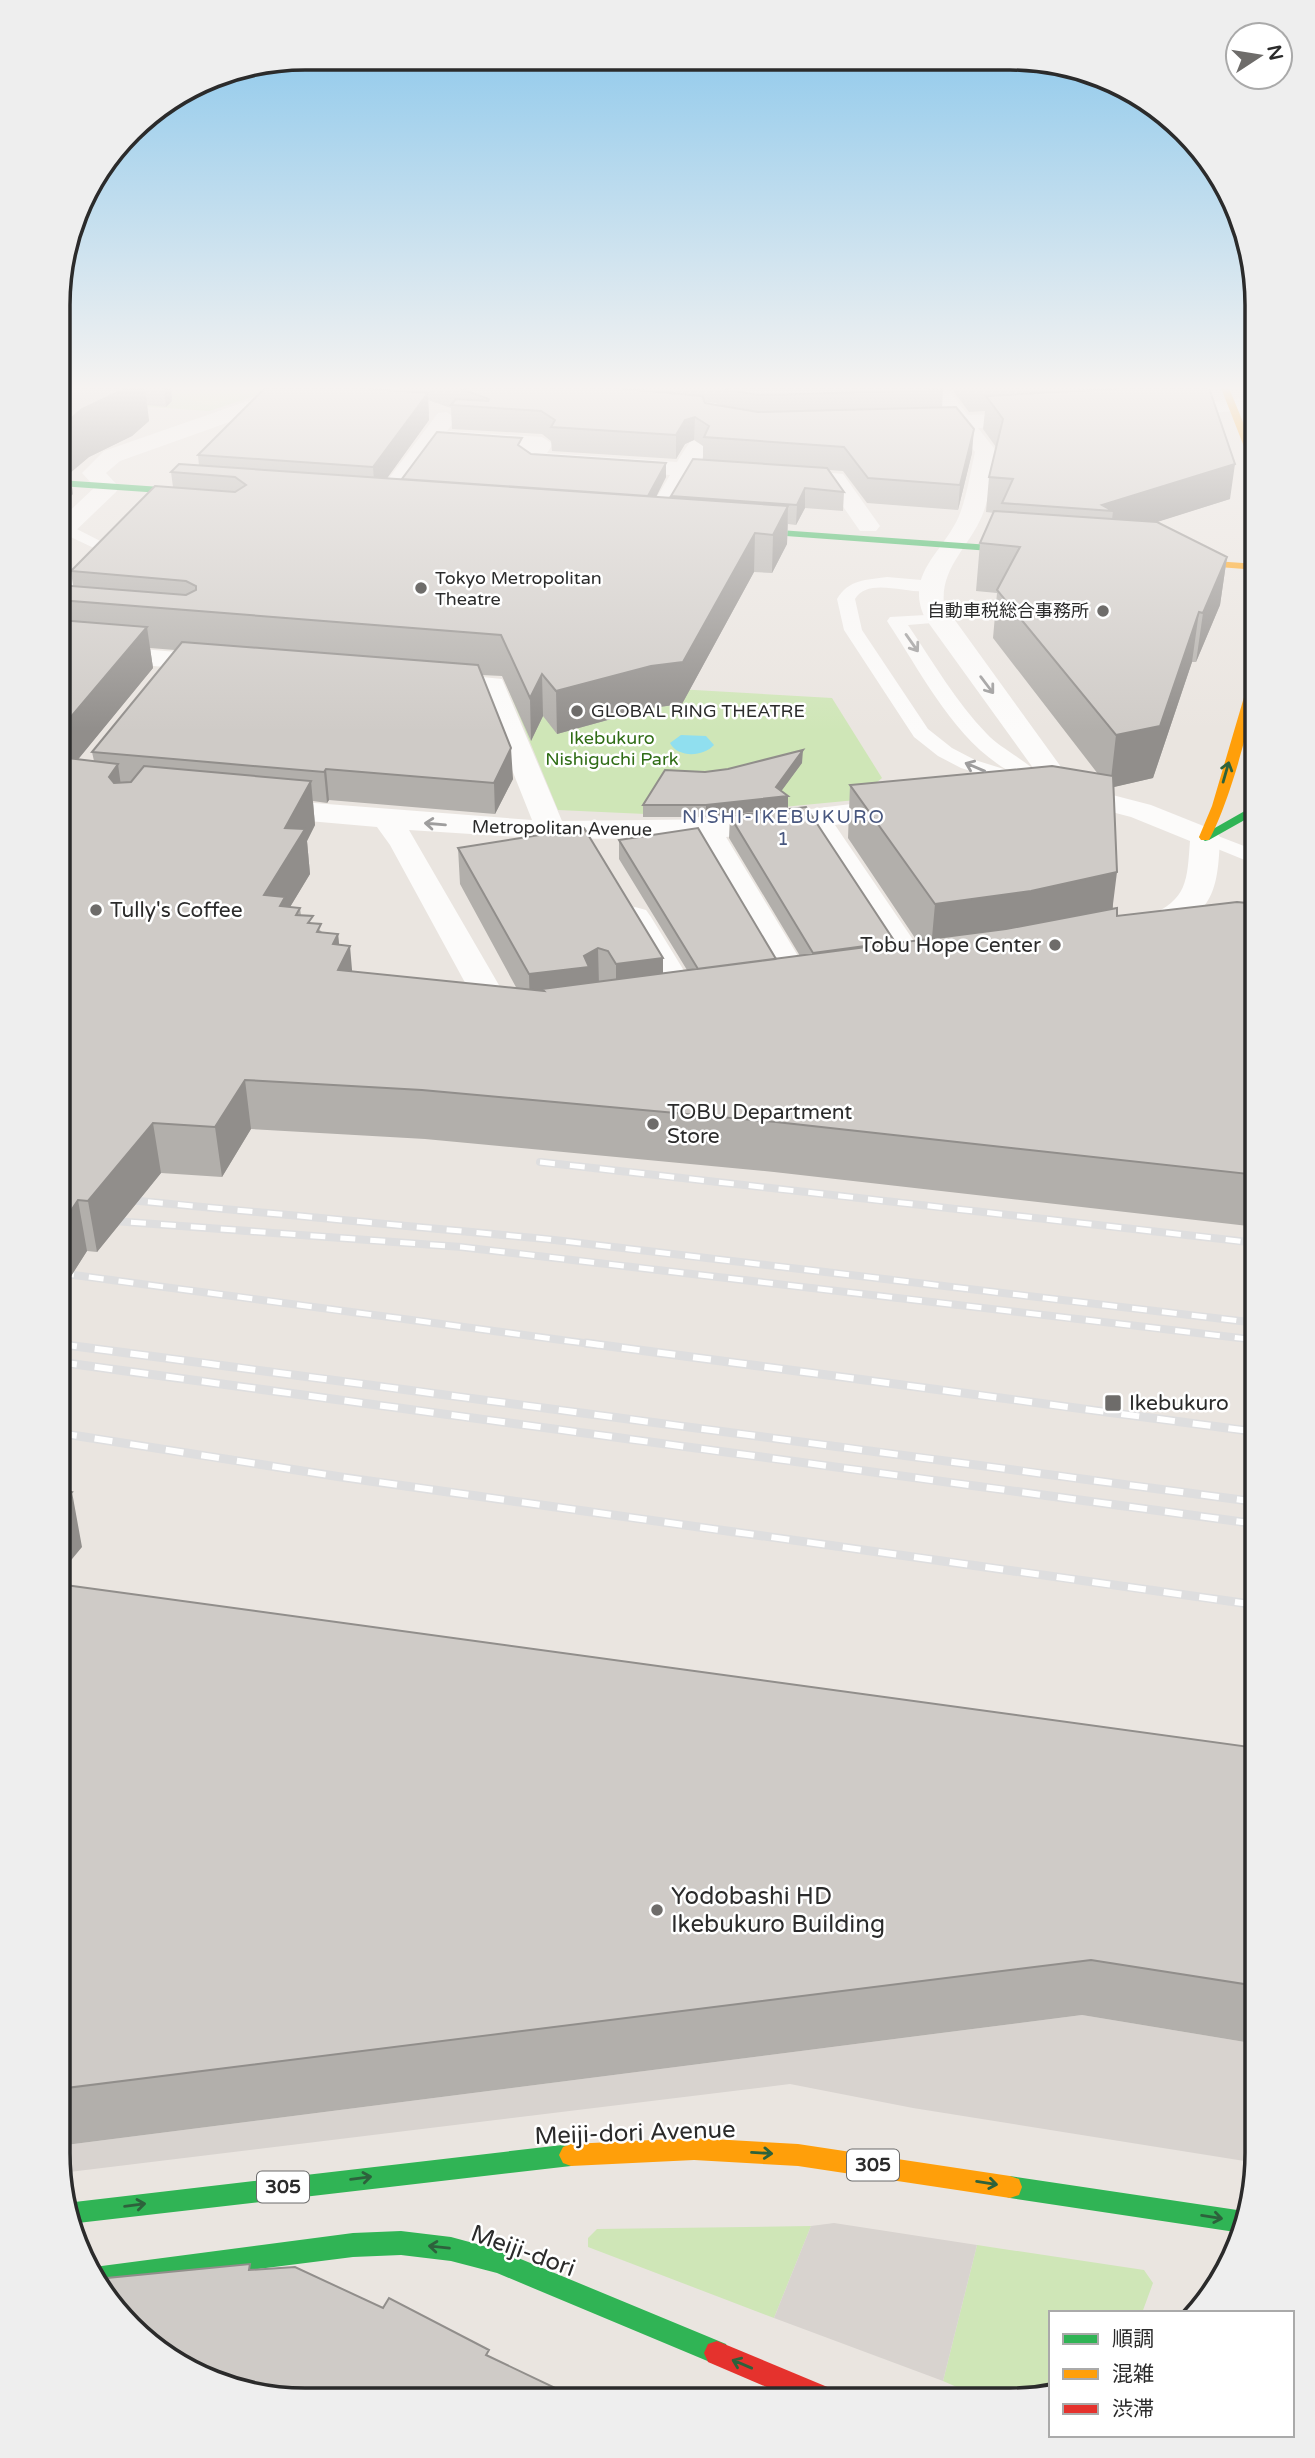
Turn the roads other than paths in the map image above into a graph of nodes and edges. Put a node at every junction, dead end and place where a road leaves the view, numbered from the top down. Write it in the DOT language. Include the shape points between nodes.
graph roads {
  1 [pos="84,503"];
  2 [pos="667,503"];
  3 [pos="852,503"];
  4 [pos="973,503"];
  5 [pos="660,517"];
  6 [pos="729,517"];
  7 [pos="70,521"];
  8 [pos="868,526"];
  9 [pos="714,528"];
  10 [pos="120,531"];
  11 [pos="70,534"];
  12 [pos="955,539"];
  13 [pos="1043,545"];
  14 [pos="1164,546"];
  15 [pos="104,547"];
  16 [pos="1245,551"];
  17 [pos="1151,559"];
  18 [pos="1245,566"];
  19 [pos="70,583"];
  20 [pos="933,586"];
  21 [pos="938,618"];
  22 [pos="70,652"];
  23 [pos="204,662"];
  24 [pos="410,678"];
  25 [pos="1245,713"];
  26 [pos="1064,791"];
  27 [pos="980,797"];
  28 [pos="929,803"];
  29 [pos="240,806"];
  30 [pos="1245,815"];
  31 [pos="815,817"];
  32 [pos="386,819"];
  33 [pos="706,829"];
  34 [pos="1205,837"];
  35 [pos="577,838"];
  36 [pos="1245,842"];
  37 [pos="1245,854"];
  38 [pos="618,890"];
  39 [pos="1111,937"];
  40 [pos="881,980"];
  41 [pos="764,995"];
  42 [pos="649,1010"];
  43 [pos="550,1024"];
  44 [pos="78,2212"];
  45 [pos="1235,2221"];
  46 [pos="105,2276"];
  47 [pos="786,2388"];
  1 -- 7 [label="street"];
  2 -- 5 [label="street"];
  3 -- 8 [label="street"];
  4 -- 12 [label="street" via="969,520"];
  6 -- 8 [label="street"];
  8 -- 12 [label="street"];
  9 -- 12 [label="street"];
  10 -- 15 [label="lane"];
  11 -- 15 [label="lane"];
  12 -- 13 [label="street"];
  12 -- 20 [label="street" via="940,558"];
  14 -- 16 [label="street"];
  15 -- 19 [label="lane"];
  17 -- 18 [label="street"];
  20 -- 21 [label="street" via="931,603"];
  26 -- 20 [label="lane, one-way" via="993,775 945,752 921,733 853,630 846,599 851,590 872,583"];
  21 -- 26 [label="street, one-way"];
  21 -- 26 [label="lane, one-way" via="896,621 990,751 1007,765"];
  22 -- 23 [label="street" via="169,670"];
  24 -- 35 [label="street" via="492,685"];
  34 -- 25 [label="street, one-way"];
  26 -- 27 [label="street"];
  26 -- 34 [label="street" via="1141,811"];
  28 -- 31 [label="street, Metropolitan Avenue"];
  29 -- 32 [label="street, Metropolitan Avenue" via="300,804"];
  30 -- 34 [label="street"];
  31 -- 33 [label="street, Metropolitan Avenue"];
  31 -- 40 [label="street" via="934,973"];
  35 -- 32 [label="street, Metropolitan Avenue, one-way"];
  32 -- 43 [label="street" via="404,843 493,1005 515,1023"];
  33 -- 35 [label="street, Metropolitan Avenue"];
  33 -- 41 [label="street" via="815,988"];
  34 -- 36 [label="street"];
  34 -- 37 [label="lane"];
  34 -- 39 [label="street" via="1202,888 1197,898 1176,916"];
  38 -- 42 [label="street" via="701,1003"];
  44 -- 45 [label="street, Meiji-dori Avenue / 305, one-way" via="498,2162 694,2149 798,2155"];
  47 -- 46 [label="street, Meiji-dori, one-way" via="499,2262 451,2249 401,2243 353,2245"];
}
